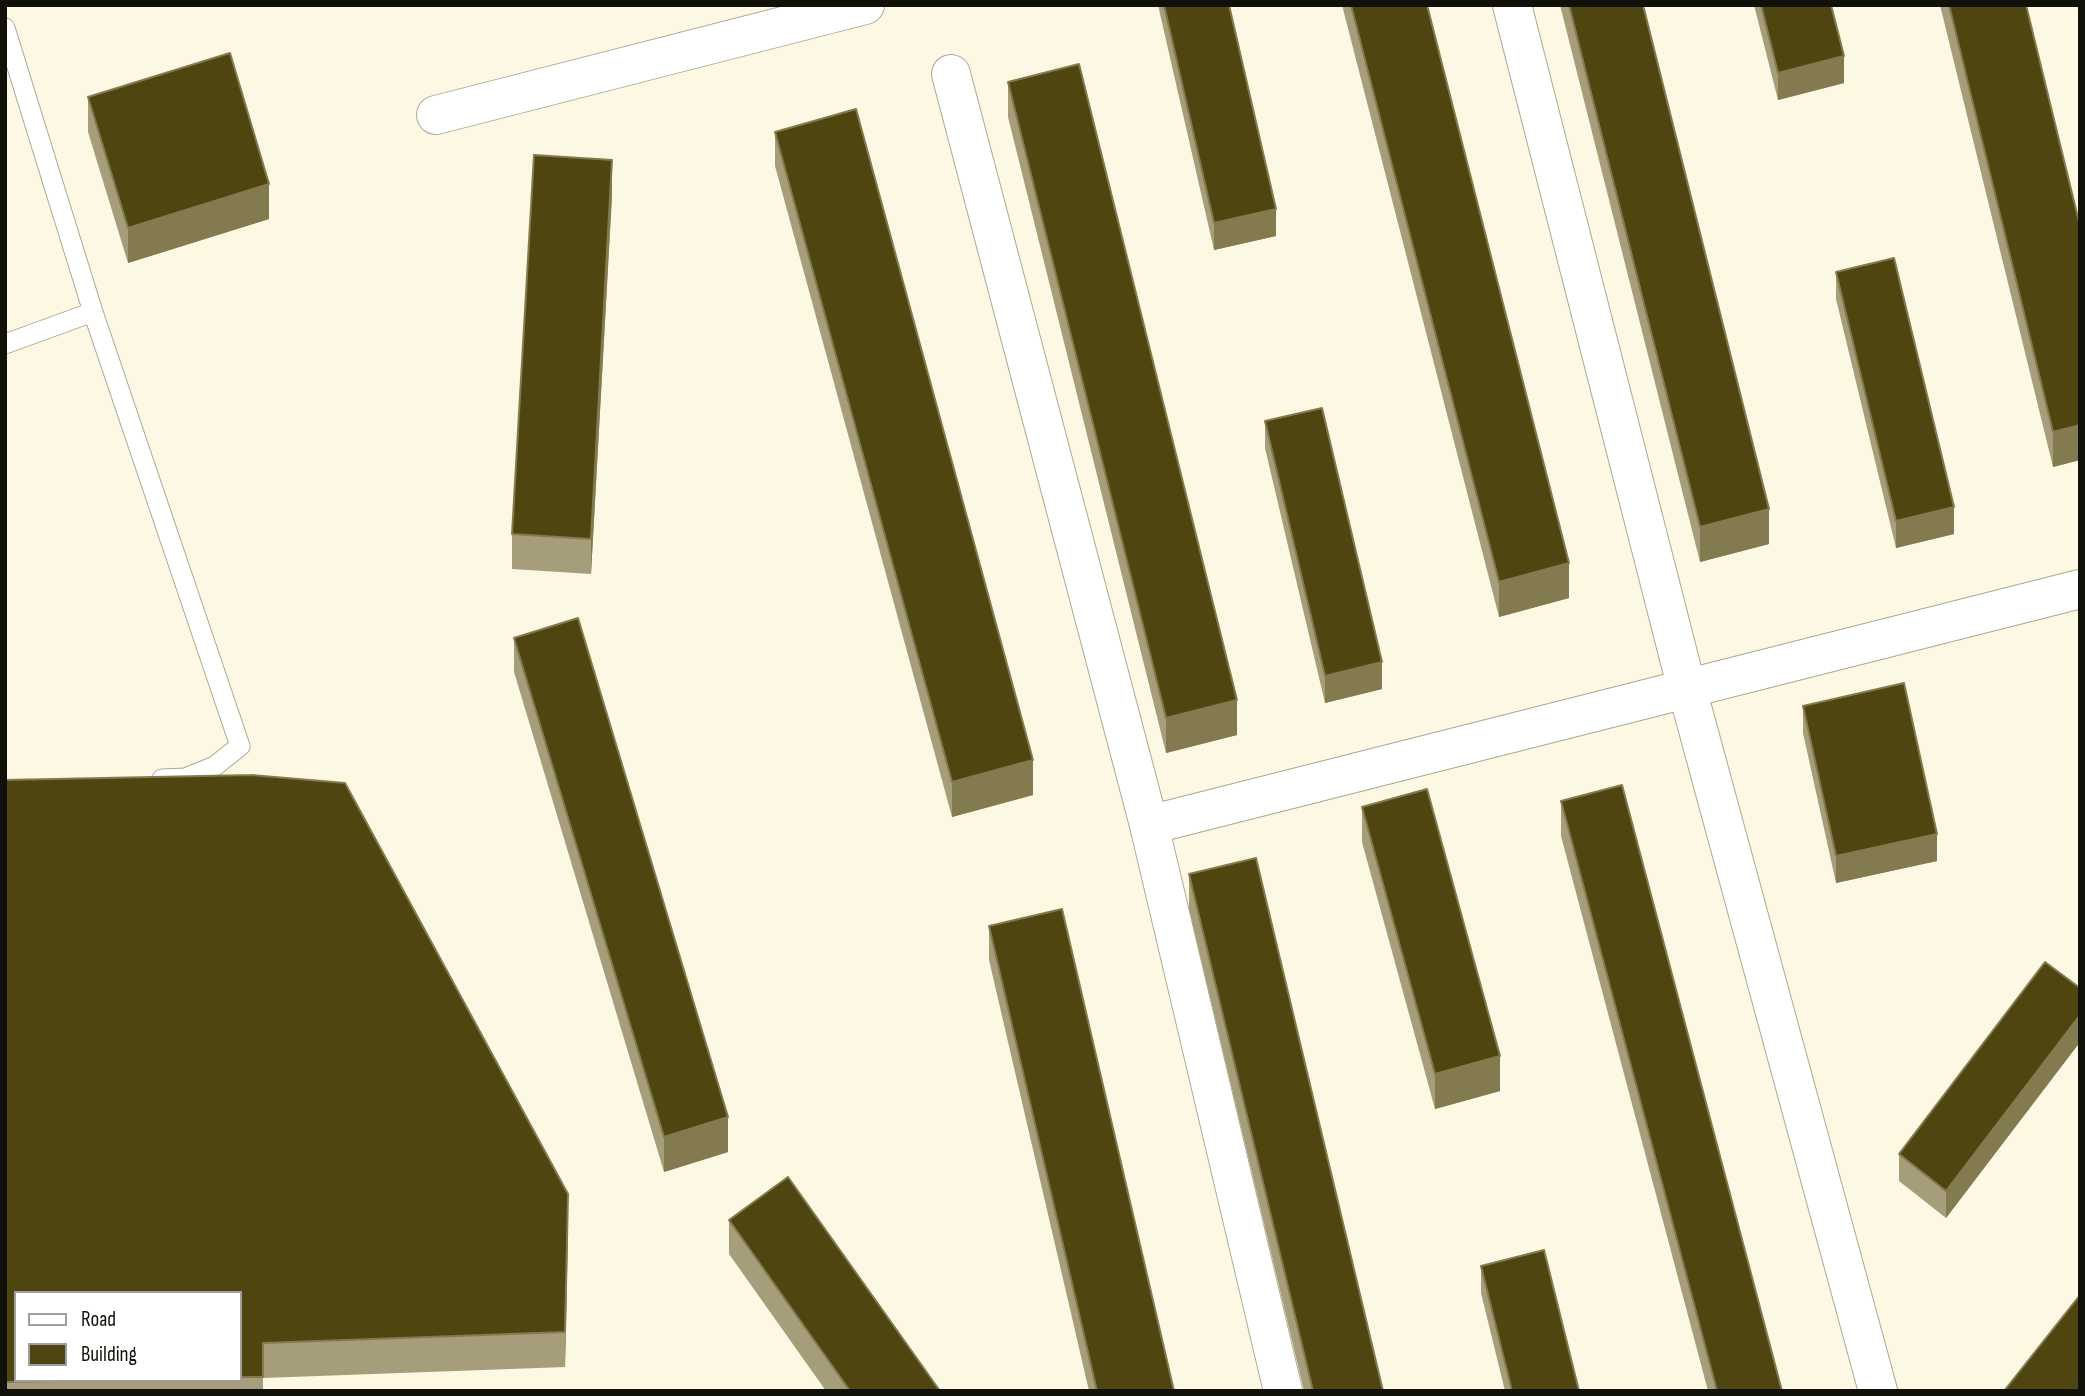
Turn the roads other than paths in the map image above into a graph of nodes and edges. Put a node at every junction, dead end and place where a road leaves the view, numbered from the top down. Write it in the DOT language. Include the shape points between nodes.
graph roads {
  1 [pos="865,5"];
  2 [pos="1513,5"];
  3 [pos="5,28"];
  4 [pos="951,74"];
  5 [pos="436,116"];
  6 [pos="93,312"];
  7 [pos="5,344"];
  8 [pos="2080,589"];
  9 [pos="1687,689"];
  10 [pos="144,779"];
  11 [pos="1149,825"];
  12 [pos="1283,1391"];
  13 [pos="1878,1391"];
  1 -- 5 [label="street"];
  2 -- 9 [label="street"];
  3 -- 6 [label="lane"];
  4 -- 11 [label="street"];
  6 -- 7 [label="lane"];
  6 -- 10 [label="lane" via="240,746 215,766 185,778"];
  8 -- 9 [label="street"];
  9 -- 11 [label="street"];
  9 -- 13 [label="street"];
  11 -- 12 [label="street"];
}
